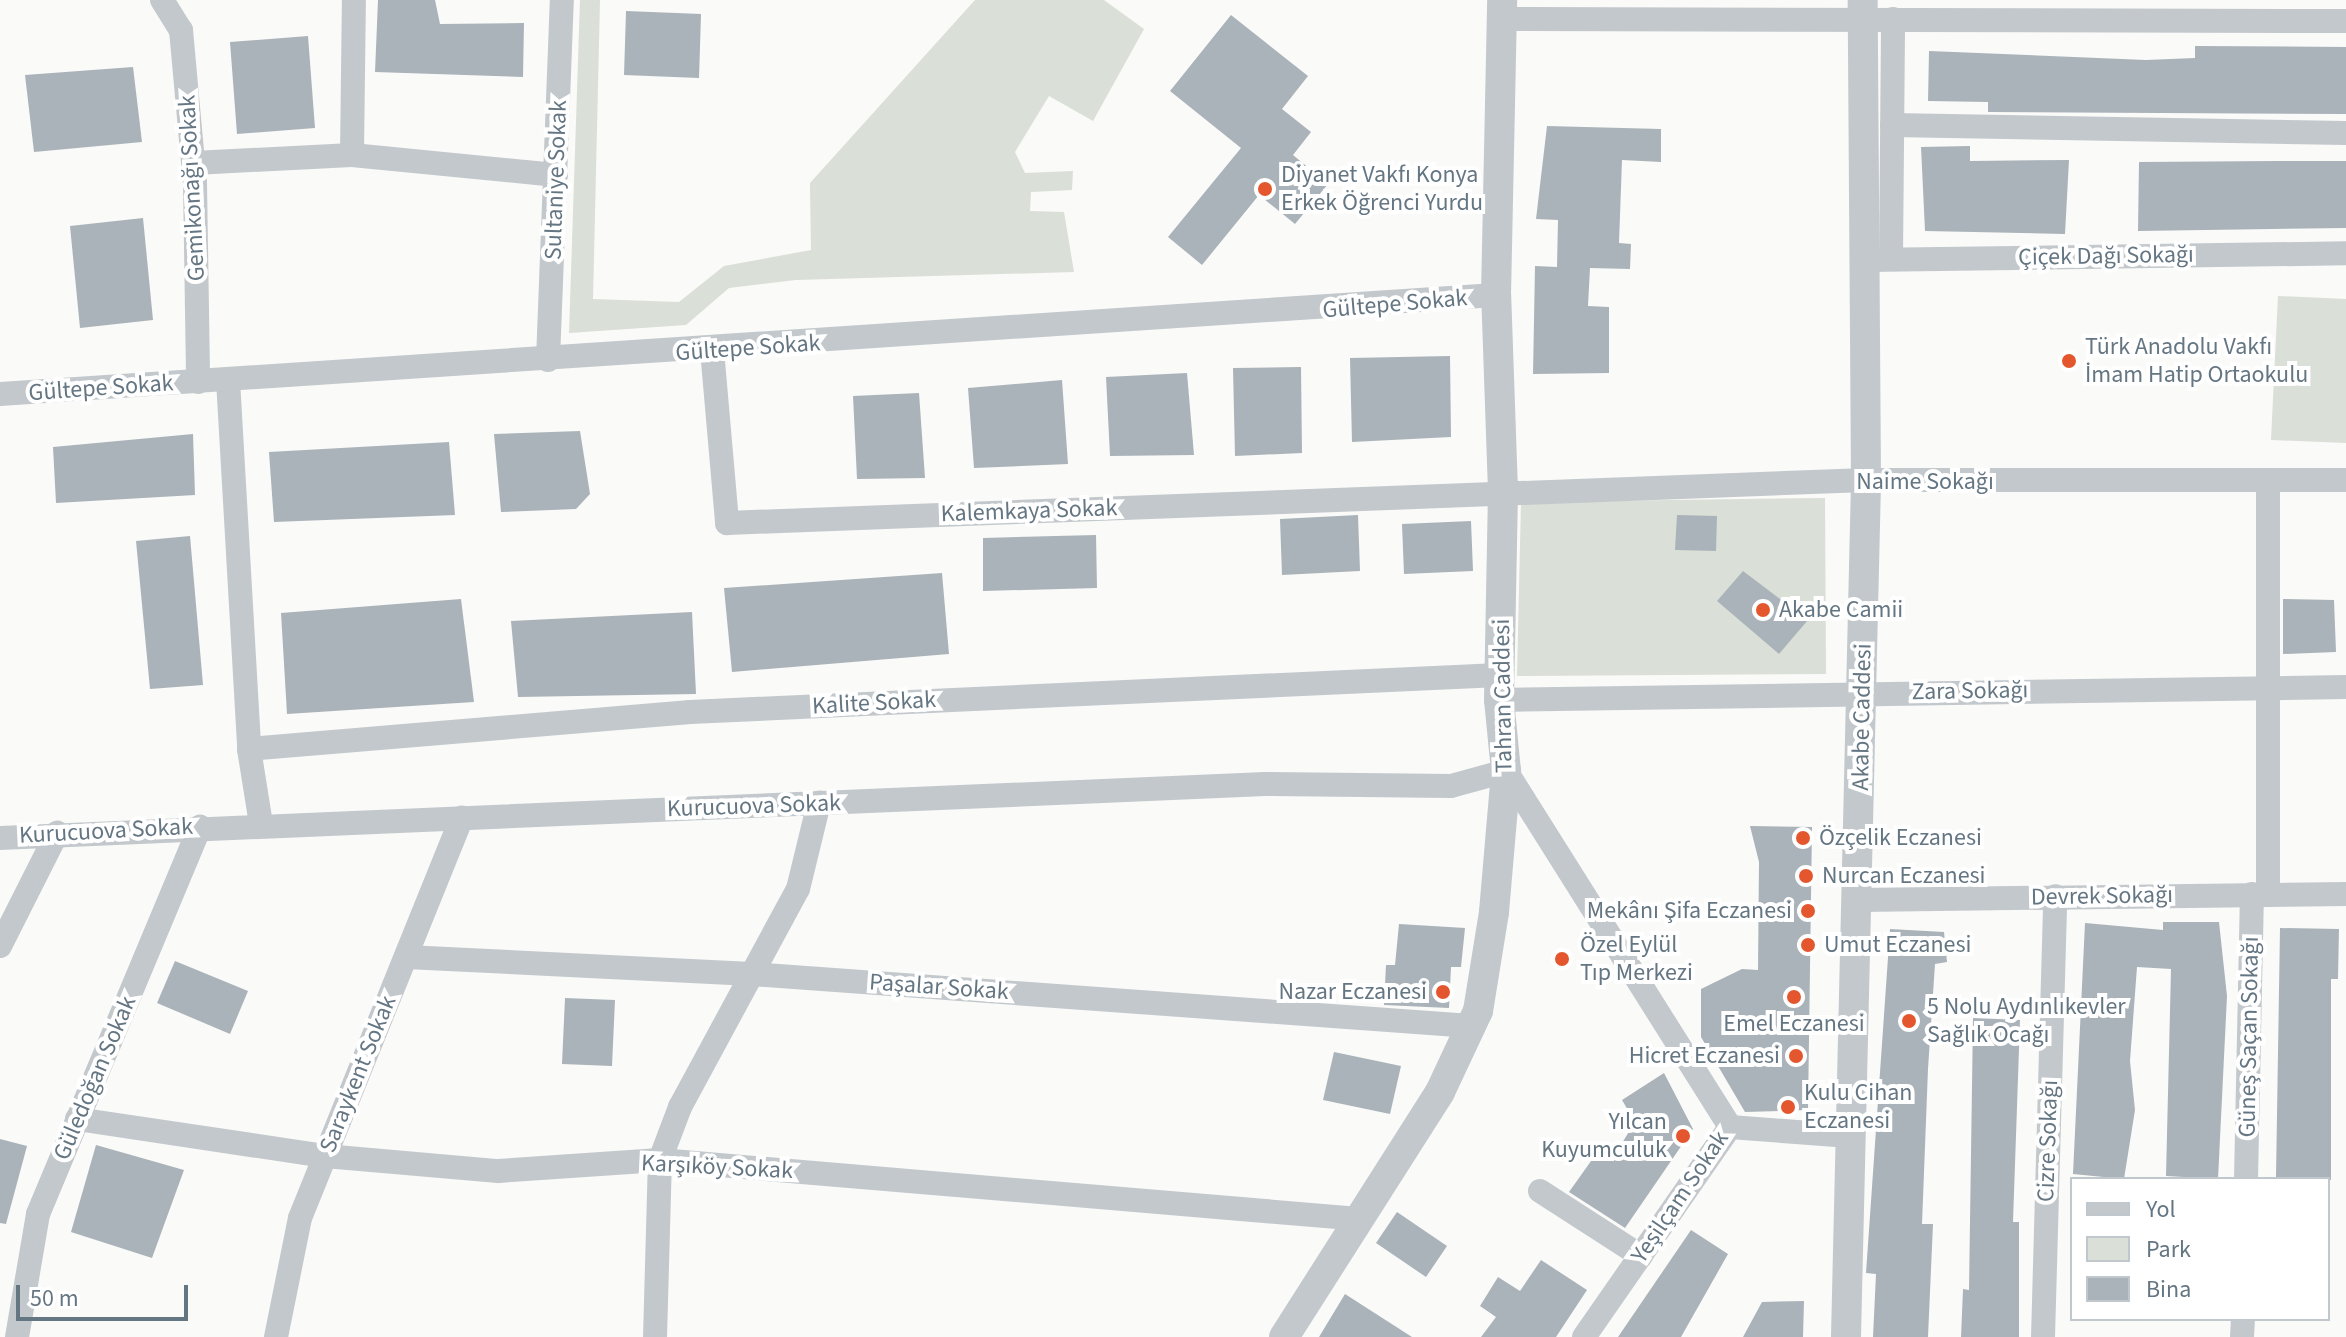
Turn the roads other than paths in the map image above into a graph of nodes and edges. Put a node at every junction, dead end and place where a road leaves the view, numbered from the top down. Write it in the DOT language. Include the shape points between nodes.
graph roads {
  1 [pos="162,0"];
  2 [pos="180,0"];
  3 [pos="354,0"];
  4 [pos="562,0"];
  5 [pos="1863,9"];
  6 [pos="1501,10"];
  7 [pos="1893,19"];
  8 [pos="2346,21"];
  9 [pos="181,30"];
  10 [pos="1892,125"];
  11 [pos="2346,133"];
  12 [pos="352,155"];
  13 [pos="194,163"];
  14 [pos="556,175"];
  15 [pos="2346,253"];
  16 [pos="1878,260"];
  17 [pos="1496,295"];
  18 [pos="712,350"];
  19 [pos="548,360"];
  20 [pos="228,380"];
  21 [pos="198,382"];
  22 [pos="0,394"];
  23 [pos="1866,480"];
  24 [pos="2268,480"];
  25 [pos="2346,480"];
  26 [pos="1503,491"];
  27 [pos="1499,687"];
  28 [pos="2346,687"];
  29 [pos="2263,688"];
  30 [pos="1862,693"];
  31 [pos="249,749"];
  32 [pos="1506,771"];
  33 [pos="819,803"];
  34 [pos="462,818"];
  35 [pos="261,824"];
  36 [pos="200,826"];
  37 [pos="57,833"];
  38 [pos="0,838"];
  39 [pos="2260,894"];
  40 [pos="2346,894"];
  41 [pos="2055,896"];
  42 [pos="1859,900"];
  43 [pos="0,946"];
  44 [pos="406,957"];
  45 [pos="752,974"];
  46 [pos="1471,1026"];
  47 [pos="77,1119"];
  48 [pos="1730,1127"];
  49 [pos="1850,1136"];
  50 [pos="325,1156"];
  51 [pos="660,1160"];
  52 [pos="2246,1177"];
  53 [pos="1540,1191"];
  54 [pos="1359,1219"];
  55 [pos="1641,1256"];
  56 [pos="17,1337"];
  57 [pos="276,1337"];
  58 [pos="655,1337"];
  59 [pos="1284,1337"];
  60 [pos="1584,1337"];
  61 [pos="1846,1337"];
  62 [pos="2043,1337"];
  1 -- 9 [label="street, Gemikonağı Sokak"];
  2 -- 9 [label="street"];
  3 -- 12 [label="street"];
  4 -- 14 [label="street, Sultaniye Sokak"];
  5 -- 6 [label="street"];
  5 -- 7 [label="street"];
  5 -- 16 [label="street, Akabe Caddesi"];
  6 -- 17 [label="street, Tahran Caddesi"];
  7 -- 8 [label="street"];
  7 -- 10 [label="street"];
  9 -- 13 [label="street, Gemikonağı Sokak"];
  10 -- 11 [label="street"];
  10 -- 16 [label="street"];
  12 -- 13 [label="street"];
  12 -- 14 [label="street"];
  13 -- 21 [label="street, Gemikonağı Sokak"];
  14 -- 19 [label="street, Sultaniye Sokak"];
  15 -- 16 [label="street, Çiçek Dağı Sokağı"];
  16 -- 23 [label="street, Akabe Caddesi"];
  17 -- 18 [label="street, Gültepe Sokak"];
  17 -- 26 [label="street, Tahran Caddesi"];
  18 -- 19 [label="street, Gültepe Sokak"];
  18 -- 26 [label="street, Kalemkaya Sokak" via="727,523"];
  19 -- 20 [label="street, Gültepe Sokak"];
  20 -- 21 [label="street, Gültepe Sokak"];
  20 -- 31 [label="street"];
  21 -- 22 [label="street, Gültepe Sokak"];
  23 -- 24 [label="street, Naime Sokağı"];
  23 -- 26 [label="street, Naime Sokağı"];
  23 -- 30 [label="street, Akabe Caddesi"];
  24 -- 25 [label="street, Naime Sokağı"];
  24 -- 29 [label="street, Güneş Saçan Sokağı"];
  26 -- 27 [label="street, Tahran Caddesi"];
  27 -- 30 [label="street, Zara Sokağı"];
  27 -- 31 [label="street, Kalite Sokak" via="690,712"];
  27 -- 32 [label="street, Tahran Caddesi"];
  28 -- 29 [label="street, Zara Sokağı"];
  29 -- 30 [label="street, Zara Sokağı"];
  29 -- 39 [label="street, Güneş Saçan Sokağı"];
  30 -- 42 [label="street, Akabe Caddesi"];
  31 -- 35 [label="street"];
  32 -- 33 [label="street, Kurucuova Sokak" via="1451,786 1265,784"];
  32 -- 46 [label="street, Tahran Caddesi" via="1494,912"];
  32 -- 48 [label="street, Yeşilçam Sokak"];
  33 -- 34 [label="street, Kurucuova Sokak"];
  33 -- 45 [label="street" via="798,889"];
  34 -- 35 [label="street, Kurucuova Sokak"];
  34 -- 44 [label="street, Saraykent Sokak"];
  35 -- 36 [label="street, Kurucuova Sokak"];
  36 -- 37 [label="street, Kurucuova Sokak"];
  36 -- 47 [label="street, Güledoğan Sokak"];
  37 -- 38 [label="street, Kurucuova Sokak"];
  37 -- 43 [label="street"];
  39 -- 40 [label="street, Devrek Sokağı"];
  39 -- 41 [label="street, Devrek Sokağı"];
  39 -- 52 [label="street, Güneş Saçan Sokağı"];
  41 -- 42 [label="street, Devrek Sokağı"];
  41 -- 62 [label="street, Cizre Sokağı"];
  42 -- 49 [label="street, Akabe Caddesi"];
  44 -- 45 [label="street, Paşalar Sokak"];
  44 -- 50 [label="street, Saraykent Sokak"];
  45 -- 46 [label="street, Paşalar Sokak"];
  45 -- 51 [label="street" via="680,1107"];
  46 -- 54 [label="street, Tahran Caddesi" via="1440,1092"];
  47 -- 50 [label="street, Karşıköy Sokak"];
  47 -- 56 [label="street, Güledoğan Sokak" via="38,1214"];
  48 -- 49 [label="street"];
  48 -- 55 [label="street, Yeşilçam Sokak"];
  49 -- 61 [label="street, Akabe Caddesi"];
  50 -- 51 [label="street, Karşıköy Sokak" via="498,1171"];
  50 -- 57 [label="street, Saraykent Sokak" via="300,1218"];
  51 -- 54 [label="street, Karşıköy Sokak"];
  51 -- 58 [label="street"];
  53 -- 55 [label="street"];
  54 -- 59 [label="street, Tahran Caddesi"];
  55 -- 60 [label="street, Yeşilçam Sokak"];
}
